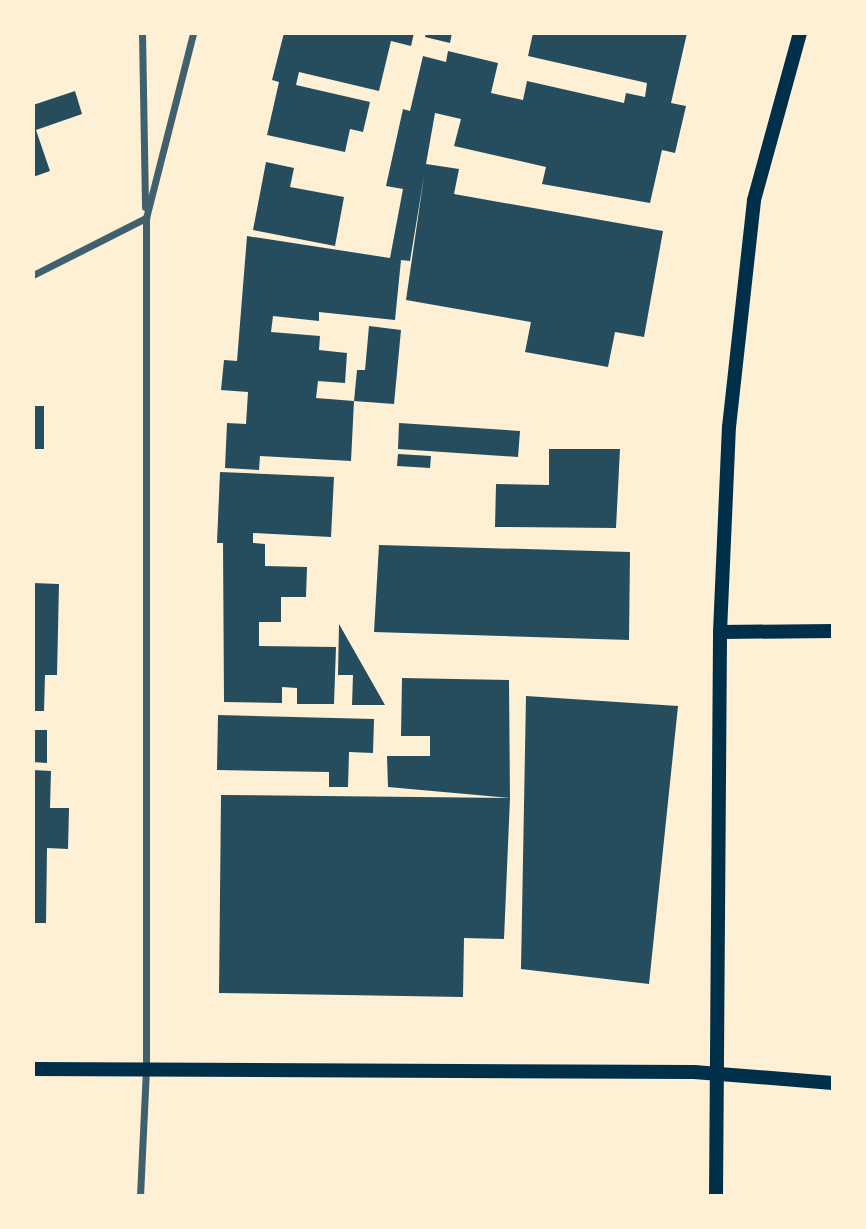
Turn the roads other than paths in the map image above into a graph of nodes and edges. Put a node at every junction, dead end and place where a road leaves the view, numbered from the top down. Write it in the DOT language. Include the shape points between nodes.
graph roads {
  1 [pos="142,33"];
  2 [pos="192,33"];
  3 [pos="800,33"];
  4 [pos="145,218"];
  5 [pos="33,275"];
  6 [pos="833,631"];
  7 [pos="720,632"];
  8 [pos="33,1069"];
  9 [pos="146,1070"];
  10 [pos="717,1072"];
  11 [pos="833,1083"];
  12 [pos="139,1196"];
  13 [pos="306,1196"];
  14 [pos="522,1196"];
  15 [pos="716,1196"];
  1 -- 4 [label="street"];
  2 -- 4 [label="street"];
  3 -- 7 [label="main road" via="754,200 729,427"];
  4 -- 5 [label="street"];
  4 -- 9 [label="street"];
  6 -- 7 [label="main road"];
  7 -- 10 [label="main road"];
  8 -- 9 [label="main road"];
  9 -- 10 [label="main road"];
  9 -- 12 [label="street"];
  10 -- 11 [label="main road"];
  10 -- 15 [label="main road"];
  13 -- 14 [label="lane"];
}
